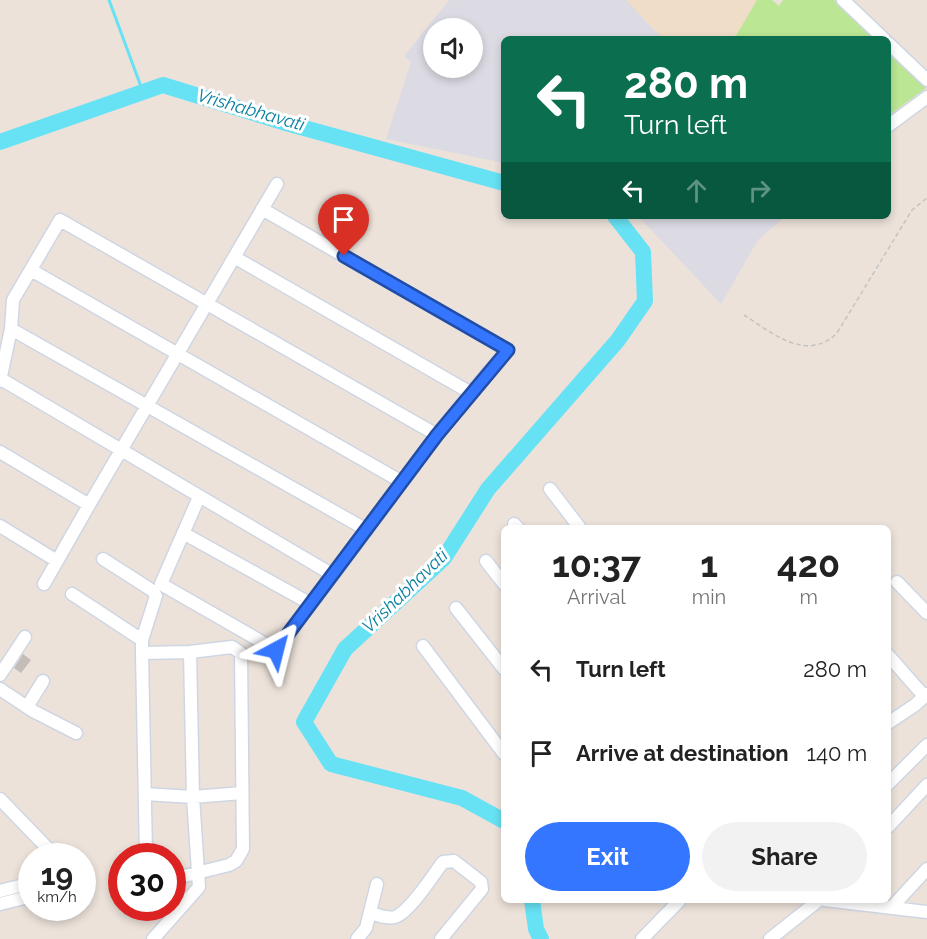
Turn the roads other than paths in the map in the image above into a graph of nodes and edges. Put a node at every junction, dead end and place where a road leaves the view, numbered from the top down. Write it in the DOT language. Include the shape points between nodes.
graph roads {
  1 [pos="843,0"];
  2 [pos="881,36"];
  3 [pos="891,46"];
  4 [pos="927,80"];
  5 [pos="927,97"];
  6 [pos="891,124"];
  7 [pos="277,184"];
  8 [pos="262,209"];
  9 [pos="234,257"];
  10 [pos="31,270"];
  11 [pos="207,304"];
  12 [pos="11,329"];
  13 [pos="177,353"];
  14 [pos="1,380"];
  15 [pos="471,393"];
  16 [pos="149,405"];
  17 [pos="437,435"];
  18 [pos="121,451"];
  19 [pos="0,452"];
  20 [pos="402,482"];
  21 [pos="550,489"];
  22 [pos="199,497"];
  23 [pos="89,505"];
  24 [pos="578,525"];
  25 [pos="0,526"];
  26 [pos="367,530"];
  27 [pos="183,533"];
  28 [pos="103,559"];
  29 [pos="57,561"];
  30 [pos="486,561"];
  31 [pos="333,575"];
  32 [pos="501,580"];
  33 [pos="897,582"];
  34 [pos="44,584"];
  35 [pos="72,594"];
  36 [pos="311,604"];
  37 [pos="456,608"];
  38 [pos="927,614"];
  39 [pos="25,637"];
  40 [pos="142,646"];
  41 [pos="423,646"];
  42 [pos="190,652"];
  43 [pos="891,658"];
  44 [pos="501,665"];
  45 [pos="0,675"];
  46 [pos="43,681"];
  47 [pos="0,689"];
  48 [pos="926,695"];
  49 [pos="27,707"];
  50 [pos="891,721"];
  51 [pos="76,734"];
  52 [pos="927,745"];
  53 [pos="501,750"];
  54 [pos="891,781"];
  55 [pos="927,786"];
  56 [pos="242,793"];
  57 [pos="145,794"];
  58 [pos="193,797"];
  59 [pos="0,799"];
  60 [pos="891,824"];
  61 [pos="42,843"];
  62 [pos="147,843"];
  63 [pos="927,869"];
  64 [pos="198,875"];
  65 [pos="186,877"];
  66 [pos="377,884"];
  67 [pos="18,887"];
  68 [pos="0,891"];
  69 [pos="18,900"];
  70 [pos="678,903"];
  71 [pos="815,903"];
  72 [pos="854,903"];
  73 [pos="0,904"];
  74 [pos="892,907"];
  75 [pos="927,912"];
  76 [pos="371,913"];
  77 [pos="452,927"];
  78 [pos="654,934"];
  79 [pos="156,938"];
  80 [pos="357,939"];
  81 [pos="441,939"];
  82 [pos="458,939"];
  83 [pos="642,939"];
  84 [pos="770,939"];
  1 -- 2 [label="street"];
  3 -- 4 [label="street"];
  5 -- 6 [label="street"];
  7 -- 8 [label="street"];
  8 -- 9 [label="street"];
  8 -- 15 [label="street" via="508,350"];
  9 -- 11 [label="street"];
  9 -- 15 [label="street"];
  10 -- 11 [label="street" via="60,220"];
  10 -- 12 [label="street" via="13,300"];
  10 -- 13 [label="street"];
  11 -- 13 [label="street"];
  11 -- 17 [label="street"];
  12 -- 14 [label="street"];
  12 -- 16 [label="street"];
  13 -- 16 [label="street"];
  13 -- 20 [label="street"];
  14 -- 18 [label="street"];
  15 -- 17 [label="street"];
  16 -- 18 [label="street"];
  16 -- 26 [label="street"];
  17 -- 20 [label="street"];
  18 -- 22 [label="street"];
  18 -- 23 [label="street"];
  19 -- 23 [label="street"];
  20 -- 26 [label="street"];
  21 -- 24 [label="street"];
  22 -- 27 [label="street"];
  22 -- 31 [label="street"];
  23 -- 29 [label="street"];
  25 -- 29 [label="street"];
  26 -- 31 [label="street"];
  27 -- 36 [label="street"];
  27 -- 36 [label="street" via="161,584 276,650"];
  28 -- 40 [label="street" via="155,593"];
  29 -- 34 [label="street"];
  30 -- 32 [label="street"];
  31 -- 36 [label="street"];
  33 -- 38 [label="street"];
  35 -- 40 [label="street"];
  37 -- 44 [label="street"];
  39 -- 45 [label="street"];
  40 -- 42 [label="street"];
  40 -- 57 [label="street"];
  41 -- 53 [label="street"];
  42 -- 56 [label="street" via="232,647 242,653"];
  42 -- 58 [label="street"];
  43 -- 48 [label="street"];
  46 -- 49 [label="street"];
  47 -- 49 [label="street"];
  48 -- 50 [label="street"];
  49 -- 51 [label="street"];
  52 -- 54 [label="street"];
  55 -- 60 [label="street"];
  56 -- 58 [label="street"];
  56 -- 64 [label="street" via="242,853 229,865"];
  57 -- 58 [label="street"];
  57 -- 62 [label="street"];
  58 -- 64 [label="street"];
  59 -- 61 [label="street"];
  63 -- 74 [label="street"];
  64 -- 65 [label="street"];
  64 -- 79 [label="street" via="196,894"];
  66 -- 76 [label="street"];
  67 -- 68 [label="street"];
  69 -- 73 [label="street"];
  70 -- 78 [label="street"];
  71 -- 84 [label="street"];
  72 -- 74 [label="street"];
  74 -- 75 [label="street"];
  76 -- 77 [label="street" via="395,917 404,911 443,862 450,860 481,882 482,889"];
  76 -- 80 [label="street"];
  77 -- 81 [label="street"];
  77 -- 82 [label="street"];
  78 -- 83 [label="street"];
}
